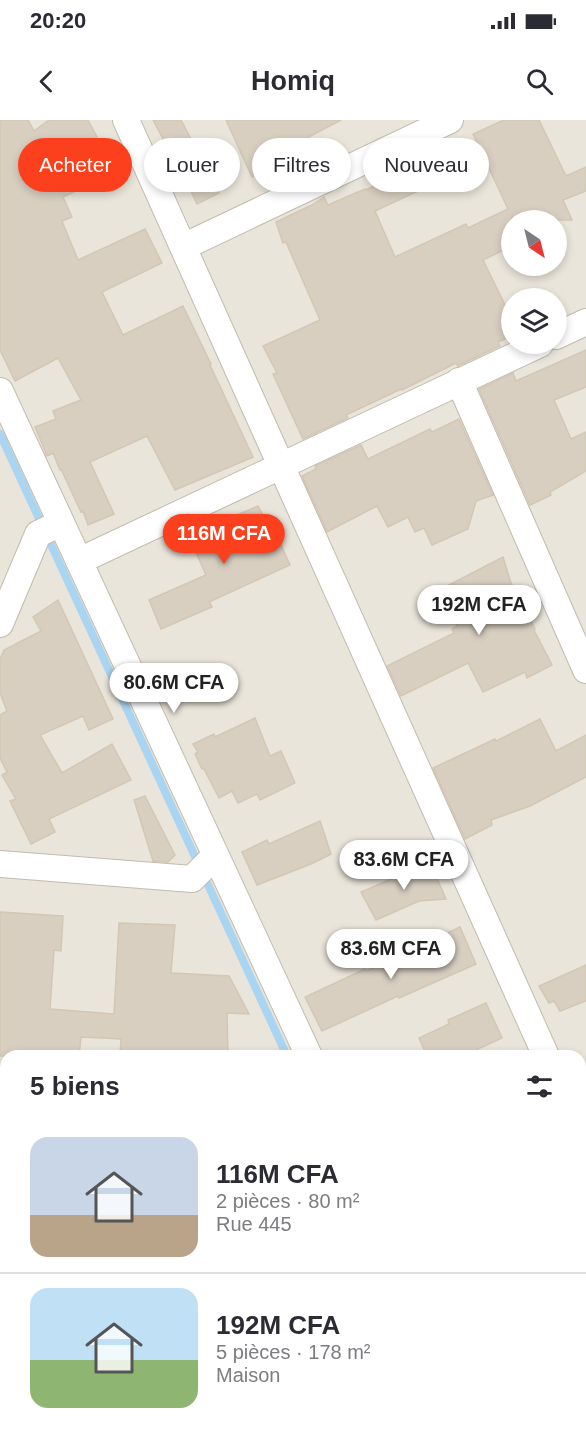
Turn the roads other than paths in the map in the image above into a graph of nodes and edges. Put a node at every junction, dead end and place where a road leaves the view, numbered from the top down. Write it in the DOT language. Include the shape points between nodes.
graph roads {
  1 [pos="126,120"];
  2 [pos="450,120"];
  3 [pos="183,246"];
  4 [pos="586,322"];
  5 [pos="567,331"];
  6 [pos="518,354"];
  7 [pos="459,381"];
  8 [pos="0,391"];
  9 [pos="281,466"];
  10 [pos="50,528"];
  11 [pos="79,561"];
  12 [pos="0,624"];
  13 [pos="586,670"];
  14 [pos="215,856"];
  15 [pos="0,864"];
  16 [pos="306,1050"];
  17 [pos="543,1050"];
  1 -- 3 [label="street"];
  2 -- 3 [label="street"];
  3 -- 9 [label="street"];
  4 -- 5 [label="street"];
  6 -- 7 [label="street"];
  7 -- 9 [label="street"];
  7 -- 13 [label="street"];
  8 -- 10 [label="street"];
  9 -- 11 [label="street"];
  9 -- 17 [label="street"];
  10 -- 11 [label="street"];
  10 -- 12 [label="street"];
  11 -- 14 [label="street"];
  14 -- 15 [label="street" via="192,879"];
  14 -- 16 [label="street"];
}
